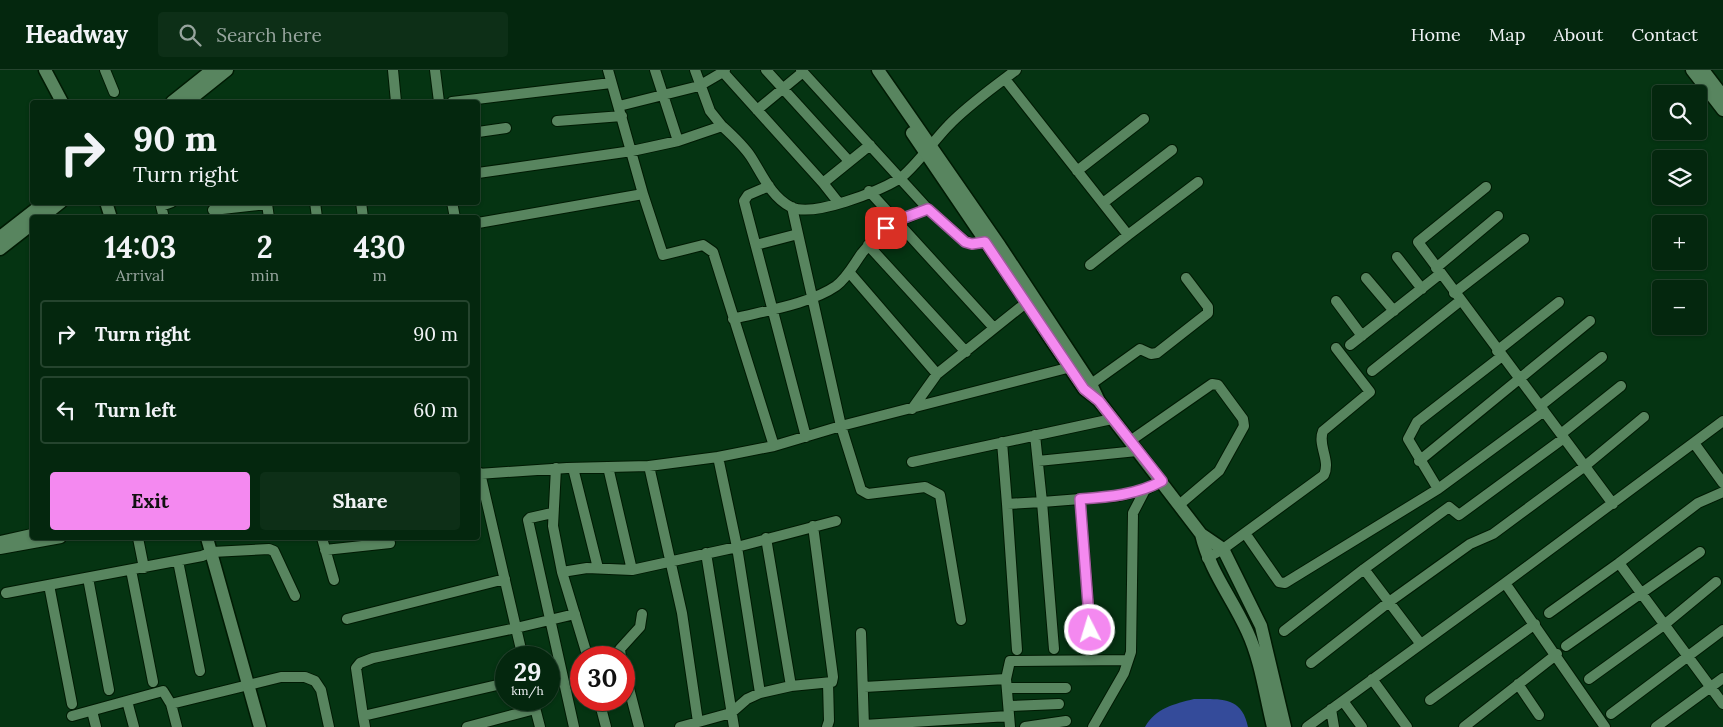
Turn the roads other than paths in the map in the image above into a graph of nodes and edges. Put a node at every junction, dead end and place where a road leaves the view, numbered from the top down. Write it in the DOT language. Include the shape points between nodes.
graph roads {
  1 [pos="44,70"];
  2 [pos="105,70"];
  3 [pos="212,70"];
  4 [pos="227,70"];
  5 [pos="393,70"];
  6 [pos="435,70"];
  7 [pos="608,70"];
  8 [pos="655,70"];
  9 [pos="695,70"];
  10 [pos="766,70"];
  11 [pos="868,70"];
  12 [pos="878,70"];
  13 [pos="1016,70"];
  14 [pos="1692,70"];
  15 [pos="1703,70"];
  16 [pos="724,71"];
  17 [pos="802,71"];
  18 [pos="1005,78"];
  19 [pos="611,83"];
  20 [pos="699,86"];
  21 [pos="784,90"];
  22 [pos="114,92"];
  23 [pos="663,95"];
  24 [pos="1723,96"];
  25 [pos="61,100"];
  26 [pos="174,100"];
  27 [pos="190,100"];
  28 [pos="396,100"];
  29 [pos="438,100"];
  30 [pos="469,100"];
  31 [pos="619,106"];
  32 [pos="757,110"];
  33 [pos="1723,110"];
  34 [pos="622,116"];
  35 [pos="1144,119"];
  36 [pos="557,121"];
  37 [pos="722,126"];
  38 [pos="506,128"];
  39 [pos="480,132"];
  40 [pos="678,141"];
  41 [pos="870,145"];
  42 [pos="928,148"];
  43 [pos="1172,150"];
  44 [pos="632,151"];
  45 [pos="848,160"];
  46 [pos="1077,171"];
  47 [pos="480,172"];
  48 [pos="900,178"];
  49 [pos="1198,182"];
  50 [pos="823,183"];
  51 [pos="768,186"];
  52 [pos="1486,187"];
  53 [pos="869,191"];
  54 [pos="643,194"];
  55 [pos="838,202"];
  56 [pos="1103,203"];
  57 [pos="41,205"];
  58 [pos="57,205"];
  59 [pos="258,205"];
  60 [pos="792,207"];
  61 [pos="928,209"];
  62 [pos="213,210"];
  63 [pos="45,215"];
  64 [pos="1498,216"];
  65 [pos="896,222"];
  66 [pos="480,223"];
  67 [pos="30,226"];
  68 [pos="798,234"];
  69 [pos="1128,235"];
  70 [pos="0,237"];
  71 [pos="1524,239"];
  72 [pos="985,242"];
  73 [pos="756,245"];
  74 [pos="868,245"];
  75 [pos="0,249"];
  76 [pos="1397,257"];
  77 [pos="1090,265"];
  78 [pos="1438,271"];
  79 [pos="848,272"];
  80 [pos="1186,278"];
  81 [pos="1366,278"];
  82 [pos="1422,289"];
  83 [pos="1457,297"];
  84 [pos="812,298"];
  85 [pos="1336,301"];
  86 [pos="1028,302"];
  87 [pos="1559,302"];
  88 [pos="772,308"];
  89 [pos="1394,311"];
  90 [pos="733,319"];
  91 [pos="1590,321"];
  92 [pos="994,328"];
  93 [pos="1362,336"];
  94 [pos="1350,345"];
  95 [pos="1336,348"];
  96 [pos="966,352"];
  97 [pos="1499,354"];
  98 [pos="1602,357"];
  99 [pos="1074,367"];
  100 [pos="1372,371"];
  101 [pos="937,374"];
  102 [pos="1520,380"];
  103 [pos="1087,386"];
  104 [pos="1621,386"];
  105 [pos="1542,408"];
  106 [pos="912,409"];
  107 [pos="1644,417"];
  108 [pos="1112,418"];
  109 [pos="1723,421"];
  110 [pos="841,426"];
  111 [pos="1035,435"];
  112 [pos="1562,436"];
  113 [pos="806,437"];
  114 [pos="1002,442"];
  115 [pos="1694,443"];
  116 [pos="774,446"];
  117 [pos="1133,446"];
  118 [pos="718,458"];
  119 [pos="1419,460"];
  120 [pos="1038,461"];
  121 [pos="912,462"];
  122 [pos="649,466"];
  123 [pos="1584,466"];
  124 [pos="608,467"];
  125 [pos="556,468"];
  126 [pos="573,468"];
  127 [pos="480,473"];
  128 [pos="480,477"];
  129 [pos="1162,481"];
  130 [pos="1723,482"];
  131 [pos="1438,489"];
  132 [pos="1145,490"];
  133 [pos="1723,492"];
  134 [pos="1080,499"];
  135 [pos="1042,502"];
  136 [pos="1007,504"];
  137 [pos="1613,504"];
  138 [pos="1179,505"];
  139 [pos="552,513"];
  140 [pos="836,521"];
  141 [pos="813,526"];
  142 [pos="1245,533"];
  143 [pos="30,534"];
  144 [pos="1201,534"];
  145 [pos="766,538"];
  146 [pos="50,540"];
  147 [pos="138,540"];
  148 [pos="209,540"];
  149 [pos="322,540"];
  150 [pos="0,541"];
  151 [pos="390,543"];
  152 [pos="737,547"];
  153 [pos="0,549"];
  154 [pos="1223,549"];
  155 [pos="325,550"];
  156 [pos="212,552"];
  157 [pos="1700,552"];
  158 [pos="706,554"];
  159 [pos="1207,558"];
  160 [pos="671,560"];
  161 [pos="178,561"];
  162 [pos="1618,563"];
  163 [pos="144,568"];
  164 [pos="598,568"];
  165 [pos="1364,569"];
  166 [pos="131,570"];
  167 [pos="632,570"];
  168 [pos="562,572"];
  169 [pos="88,578"];
  170 [pos="505,579"];
  171 [pos="334,580"];
  172 [pos="1716,582"];
  173 [pos="1505,583"];
  174 [pos="49,585"];
  175 [pos="6,593"];
  176 [pos="1640,593"];
  177 [pos="295,596"];
  178 [pos="1389,602"];
  179 [pos="1549,613"];
  180 [pos="574,614"];
  181 [pos="642,614"];
  182 [pos="347,620"];
  183 [pos="961,620"];
  184 [pos="549,621"];
  185 [pos="1535,624"];
  186 [pos="1664,625"];
  187 [pos="516,628"];
  188 [pos="1723,630"];
  189 [pos="1284,631"];
  190 [pos="861,633"];
  191 [pos="1420,644"];
  192 [pos="520,646"];
  193 [pos="584,646"];
  194 [pos="623,646"];
  195 [pos="1566,646"];
  196 [pos="1092,647"];
  197 [pos="1054,649"];
  198 [pos="1017,650"];
  199 [pos="1556,654"];
  200 [pos="1687,657"];
  201 [pos="1128,660"];
  202 [pos="1311,663"];
  203 [pos="200,671"];
  204 [pos="1723,678"];
  205 [pos="1372,679"];
  206 [pos="1589,679"];
  207 [pos="153,682"];
  208 [pos="828,683"];
  209 [pos="1007,684"];
  210 [pos="1518,684"];
  211 [pos="495,686"];
  212 [pos="791,686"];
  213 [pos="249,687"];
  214 [pos="864,687"];
  215 [pos="1066,688"];
  216 [pos="1710,688"];
  217 [pos="109,690"];
  218 [pos="760,693"];
  219 [pos="1430,700"];
  220 [pos="127,701"];
  221 [pos="1343,701"];
  222 [pos="72,704"];
  223 [pos="171,704"];
  224 [pos="1059,704"];
  225 [pos="1723,704"];
  226 [pos="1331,709"];
  227 [pos="92,711"];
  228 [pos="514,711"];
  229 [pos="536,711"];
  230 [pos="602,711"];
  231 [pos="635,711"];
  232 [pos="1009,711"];
  233 [pos="731,713"];
  234 [pos="1611,714"];
  235 [pos="1539,715"];
  236 [pos="72,716"];
  237 [pos="1066,721"];
  238 [pos="364,722"];
  239 [pos="701,724"];
  240 [pos="864,726"];
  241 [pos="96,727"];
  242 [pos="134,727"];
  243 [pos="177,727"];
  244 [pos="260,727"];
  245 [pos="329,727"];
  246 [pos="467,727"];
  247 [pos="540,727"];
  248 [pos="574,727"];
  249 [pos="606,727"];
  250 [pos="639,727"];
  251 [pos="680,727"];
  252 [pos="734,727"];
  253 [pos="828,727"];
  254 [pos="1010,727"];
  255 [pos="1025,727"];
  256 [pos="1093,727"];
  257 [pos="1273,727"];
  258 [pos="1285,727"];
  259 [pos="1307,727"];
  260 [pos="1334,727"];
  261 [pos="1362,727"];
  262 [pos="1407,727"];
  263 [pos="1464,727"];
  264 [pos="1605,727"];
  265 [pos="1656,727"];
  1 -- 25 [label="street"];
  2 -- 22 [label="street"];
  3 -- 26 [label="street"];
  4 -- 27 [label="street"];
  5 -- 28 [label="street"];
  6 -- 29 [label="street"];
  7 -- 19 [label="street"];
  8 -- 23 [label="street"];
  9 -- 20 [label="street"];
  10 -- 21 [label="street"];
  11 -- 42 [label="street"];
  12 -- 42 [label="street"];
  13 -- 18 [label="street"];
  14 -- 33 [label="street"];
  15 -- 24 [label="street"];
  16 -- 20 [label="street"];
  16 -- 32 [label="street"];
  17 -- 21 [label="street"];
  17 -- 41 [label="street"];
  18 -- 42 [label="street" via="950,124"];
  18 -- 46 [label="street"];
  19 -- 30 [label="street"];
  19 -- 31 [label="street"];
  20 -- 23 [label="street"];
  20 -- 37 [label="street" via="710,111"];
  21 -- 32 [label="street"];
  21 -- 45 [label="street"];
  23 -- 31 [label="street"];
  23 -- 40 [label="street"];
  31 -- 34 [label="street"];
  32 -- 50 [label="street"];
  34 -- 36 [label="street"];
  34 -- 44 [label="street"];
  35 -- 46 [label="street"];
  37 -- 40 [label="street"];
  37 -- 51 [label="street" via="750,155"];
  38 -- 39 [label="street"];
  40 -- 44 [label="street"];
  41 -- 45 [label="street"];
  41 -- 48 [label="street"];
  42 -- 48 [label="street"];
  42 -- 72 [label="street"];
  42 -- 99 [label="street"];
  43 -- 56 [label="street"];
  44 -- 47 [label="street"];
  44 -- 54 [label="street"];
  45 -- 50 [label="street"];
  46 -- 56 [label="street"];
  48 -- 53 [label="street"];
  48 -- 61 [label="street"];
  49 -- 69 [label="street"];
  50 -- 55 [label="street"];
  51 -- 60 [label="street"];
  51 -- 73 [label="street" via="748,194 744,201"];
  52 -- 78 [label="street" via="1418,242"];
  53 -- 55 [label="street"];
  53 -- 65 [label="street"];
  54 -- 66 [label="street"];
  54 -- 90 [label="street" via="662,255 703,245 713,252"];
  55 -- 60 [label="street" via="806,210"];
  56 -- 69 [label="street"];
  57 -- 70 [label="street"];
  58 -- 63 [label="street"];
  59 -- 62 [label="street"];
  60 -- 68 [label="street"];
  61 -- 65 [label="street"];
  61 -- 72 [label="street" via="965,242"];
  64 -- 78 [label="street"];
  65 -- 74 [label="street"];
  65 -- 92 [label="street"];
  67 -- 75 [label="street"];
  68 -- 73 [label="street"];
  68 -- 84 [label="street"];
  69 -- 77 [label="street"];
  71 -- 83 [label="street"];
  72 -- 86 [label="street"];
  73 -- 88 [label="street"];
  74 -- 79 [label="street"];
  74 -- 96 [label="street"];
  76 -- 82 [label="street"];
  78 -- 82 [label="street"];
  78 -- 83 [label="street"];
  79 -- 84 [label="street" via="834,288"];
  79 -- 101 [label="street"];
  80 -- 103 [label="street" via="1208,307 1208,313 1157,352 1151,354 1140,349"];
  81 -- 89 [label="street"];
  82 -- 89 [label="street"];
  83 -- 97 [label="street"];
  83 -- 100 [label="street"];
  84 -- 88 [label="street"];
  84 -- 110 [label="street"];
  85 -- 93 [label="street"];
  86 -- 92 [label="street"];
  86 -- 99 [label="street"];
  87 -- 97 [label="street"];
  88 -- 90 [label="street"];
  88 -- 113 [label="street"];
  89 -- 93 [label="street"];
  90 -- 116 [label="street"];
  91 -- 102 [label="street"];
  92 -- 96 [label="street"];
  93 -- 94 [label="street"];
  95 -- 142 [label="street" via="1370,392 1323,431 1321,439 1327,468 1324,475"];
  96 -- 101 [label="street"];
  97 -- 102 [label="street"];
  97 -- 119 [label="street" via="1416,422 1408,439"];
  98 -- 105 [label="street"];
  99 -- 103 [label="street"];
  99 -- 106 [label="street"];
  101 -- 106 [label="street"];
  102 -- 105 [label="street"];
  102 -- 119 [label="street"];
  103 -- 108 [label="street"];
  104 -- 112 [label="street"];
  105 -- 112 [label="street"];
  105 -- 131 [label="street"];
  106 -- 110 [label="street"];
  107 -- 123 [label="street"];
  108 -- 111 [label="street"];
  108 -- 117 [label="street"];
  109 -- 115 [label="street"];
  110 -- 113 [label="street"];
  110 -- 183 [label="street" via="855,474 865,492 925,487 940,495"];
  111 -- 114 [label="street"];
  111 -- 120 [label="street"];
  112 -- 123 [label="street"];
  112 -- 165 [label="street" via="1459,515 1449,507"];
  113 -- 116 [label="street"];
  114 -- 121 [label="street"];
  114 -- 136 [label="street"];
  115 -- 130 [label="street"];
  115 -- 137 [label="street"];
  116 -- 118 [label="street"];
  117 -- 120 [label="street"];
  117 -- 129 [label="street"];
  117 -- 138 [label="street" via="1212,384 1218,384 1243,419 1244,426 1219,471"];
  118 -- 122 [label="street"];
  118 -- 152 [label="street"];
  119 -- 131 [label="street"];
  120 -- 135 [label="street"];
  122 -- 124 [label="street"];
  122 -- 160 [label="street"];
  123 -- 137 [label="street"];
  123 -- 178 [label="street" via="1494,534 1470,544"];
  124 -- 126 [label="street"];
  124 -- 167 [label="street"];
  125 -- 126 [label="street"];
  125 -- 127 [label="street"];
  125 -- 139 [label="street"];
  126 -- 164 [label="street"];
  128 -- 170 [label="street"];
  129 -- 132 [label="street"];
  129 -- 138 [label="street"];
  131 -- 142 [label="street" via="1285,583 1279,582"];
  132 -- 134 [label="street"];
  132 -- 201 [label="street" via="1133,513 1131,652"];
  133 -- 162 [label="street" via="1698,504"];
  134 -- 135 [label="street"];
  134 -- 196 [label="street"];
  135 -- 136 [label="street"];
  135 -- 197 [label="street"];
  136 -- 198 [label="street"];
  137 -- 173 [label="street"];
  138 -- 144 [label="street"];
  139 -- 168 [label="street"];
  139 -- 184 [label="street" via="528,520"];
  140 -- 141 [label="street"];
  141 -- 145 [label="street"];
  141 -- 208 [label="street" via="833,678"];
  142 -- 154 [label="street"];
  143 -- 150 [label="street"];
  144 -- 154 [label="street"];
  144 -- 159 [label="street"];
  145 -- 152 [label="street"];
  145 -- 212 [label="street"];
  146 -- 153 [label="street"];
  147 -- 163 [label="street"];
  148 -- 156 [label="street"];
  149 -- 155 [label="street"];
  151 -- 155 [label="street"];
  152 -- 158 [label="street"];
  152 -- 218 [label="street"];
  154 -- 159 [label="street"];
  154 -- 258 [label="street" via="1261,626"];
  155 -- 171 [label="street"];
  156 -- 161 [label="street"];
  156 -- 177 [label="street" via="272,549"];
  156 -- 213 [label="street"];
  157 -- 176 [label="street"];
  158 -- 160 [label="street"];
  158 -- 233 [label="street"];
  159 -- 257 [label="street" via="1247,630"];
  160 -- 167 [label="street"];
  160 -- 239 [label="street"];
  161 -- 163 [label="street"];
  161 -- 203 [label="street"];
  162 -- 176 [label="street"];
  162 -- 179 [label="street"];
  163 -- 166 [label="street"];
  164 -- 167 [label="street"];
  164 -- 168 [label="street"];
  165 -- 178 [label="street"];
  165 -- 189 [label="street"];
  166 -- 169 [label="street"];
  166 -- 207 [label="street"];
  168 -- 180 [label="street"];
  169 -- 174 [label="street"];
  169 -- 217 [label="street"];
  170 -- 182 [label="street"];
  170 -- 187 [label="street"];
  172 -- 186 [label="street"];
  173 -- 185 [label="street"];
  173 -- 191 [label="street"];
  174 -- 175 [label="street"];
  174 -- 222 [label="street"];
  176 -- 186 [label="street"];
  176 -- 195 [label="street"];
  178 -- 191 [label="street"];
  178 -- 202 [label="street"];
  180 -- 184 [label="street"];
  180 -- 193 [label="street"];
  181 -- 194 [label="street" via="640,626"];
  184 -- 187 [label="street"];
  184 -- 248 [label="street"];
  185 -- 199 [label="street"];
  185 -- 219 [label="street"];
  186 -- 200 [label="street"];
  186 -- 206 [label="street"];
  187 -- 192 [label="street"];
  187 -- 238 [label="street" via="360,663 356,668"];
  188 -- 200 [label="street"];
  190 -- 214 [label="street"];
  191 -- 205 [label="street"];
  199 -- 210 [label="street"];
  199 -- 264 [label="street"];
  200 -- 216 [label="street"];
  200 -- 234 [label="street"];
  201 -- 209 [label="street" via="1011,661 1008,662"];
  201 -- 256 [label="street"];
  204 -- 216 [label="street"];
  205 -- 221 [label="street"];
  205 -- 262 [label="street"];
  208 -- 212 [label="street"];
  208 -- 253 [label="street"];
  209 -- 214 [label="street"];
  209 -- 215 [label="street"];
  209 -- 232 [label="street"];
  210 -- 235 [label="street"];
  210 -- 263 [label="street"];
  211 -- 238 [label="street"];
  212 -- 218 [label="street"];
  213 -- 223 [label="street"];
  213 -- 244 [label="street"];
  213 -- 245 [label="street" via="294,676 315,682 321,690"];
  214 -- 240 [label="street"];
  216 -- 225 [label="street"];
  216 -- 265 [label="street"];
  218 -- 233 [label="street"];
  220 -- 223 [label="street" via="163,691"];
  220 -- 227 [label="street"];
  220 -- 242 [label="street"];
  221 -- 226 [label="street"];
  221 -- 261 [label="street"];
  223 -- 243 [label="street"];
  224 -- 232 [label="street"];
  226 -- 259 [label="street"];
  226 -- 260 [label="street"];
  227 -- 236 [label="street"];
  227 -- 241 [label="street"];
  228 -- 246 [label="street"];
  229 -- 247 [label="street"];
  230 -- 249 [label="street"];
  231 -- 250 [label="street"];
  232 -- 240 [label="street"];
  232 -- 254 [label="street"];
  233 -- 239 [label="street"];
  233 -- 252 [label="street"];
  237 -- 255 [label="street"];
  239 -- 251 [label="street"];
}
